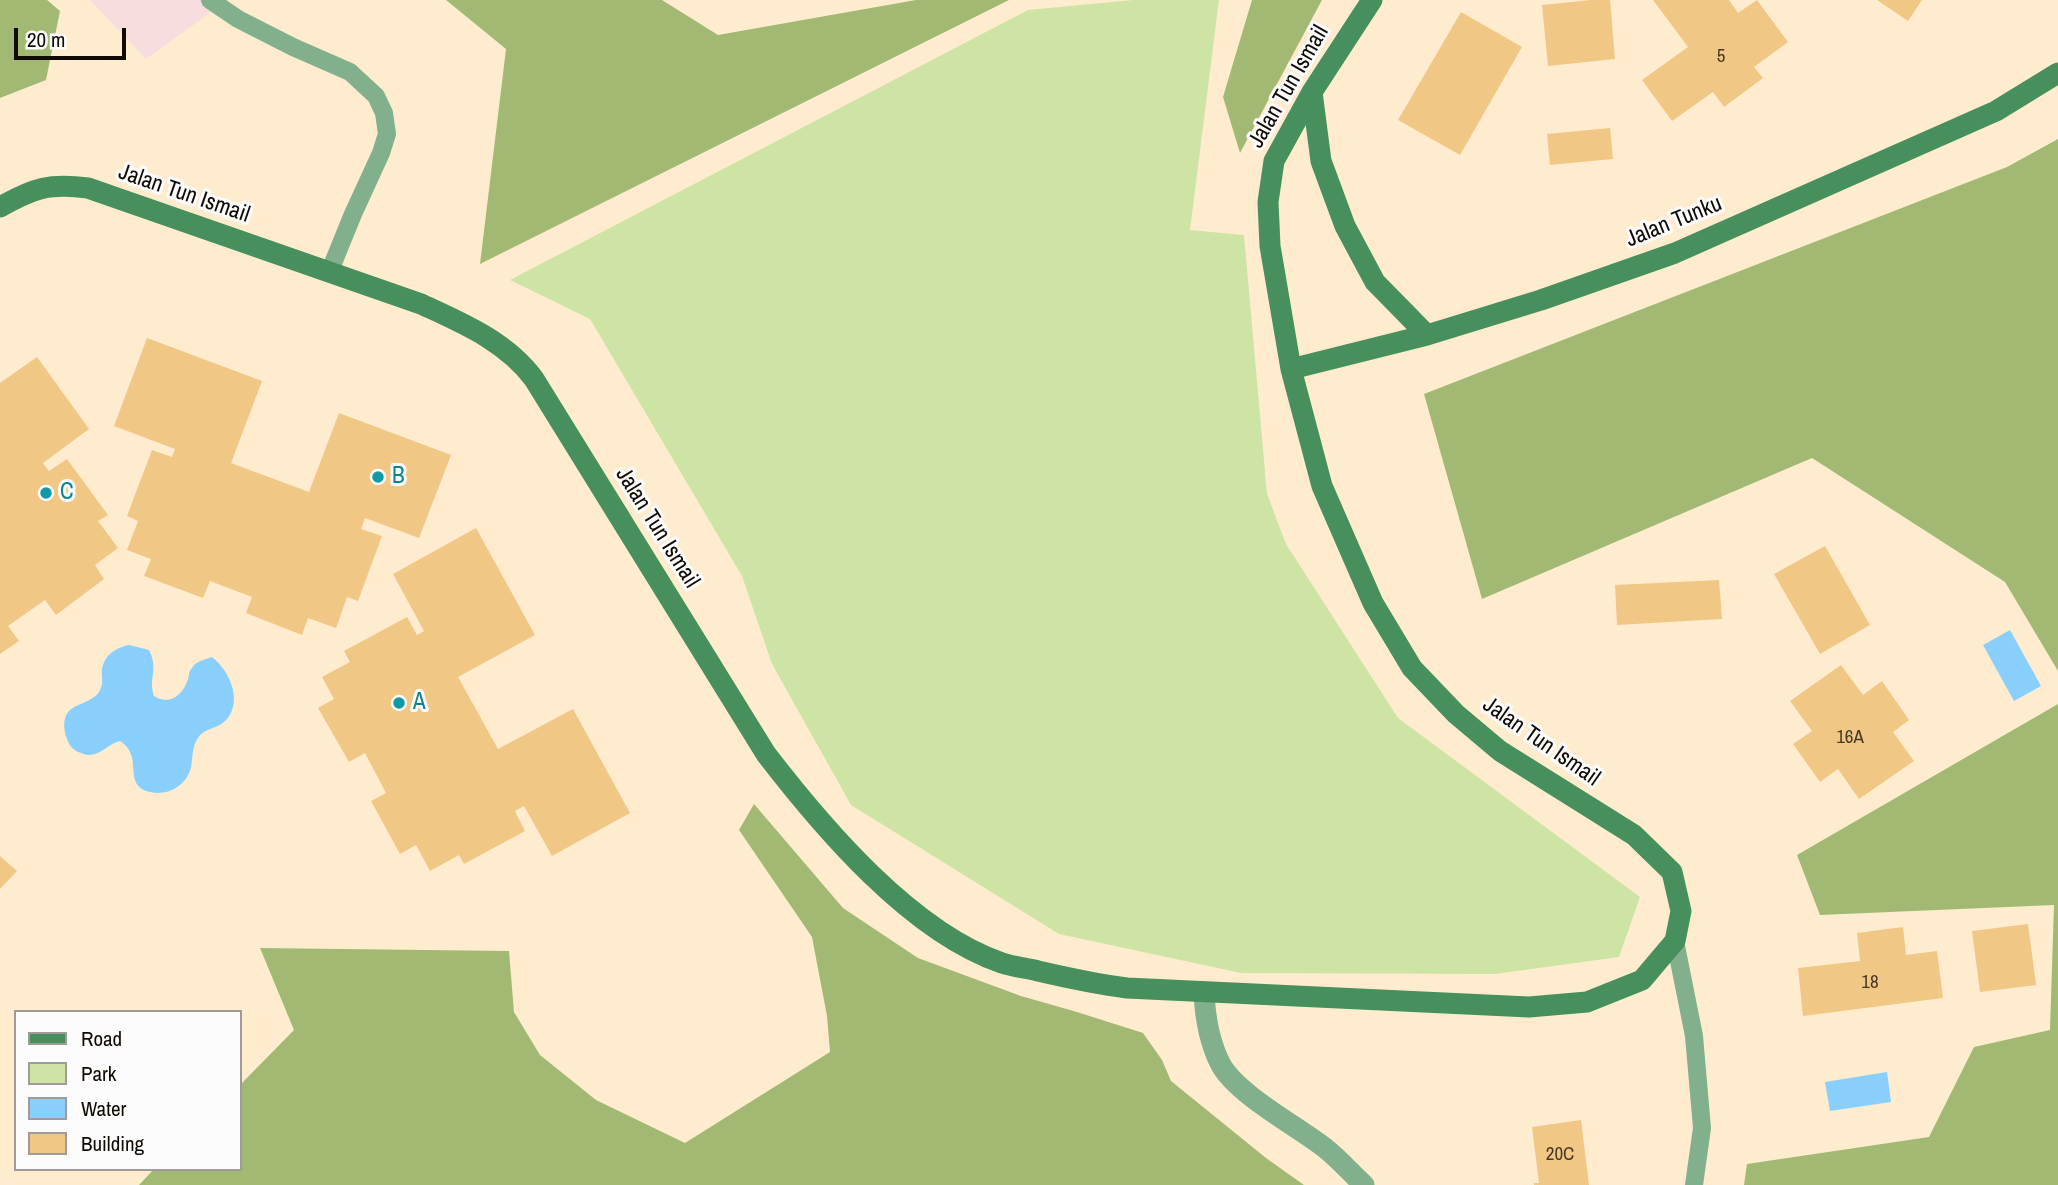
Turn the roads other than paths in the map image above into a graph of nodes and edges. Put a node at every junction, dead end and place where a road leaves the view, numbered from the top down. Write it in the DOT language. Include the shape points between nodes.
graph roads {
  1 [pos="209,0"];
  2 [pos="1372,0"];
  3 [pos="2058,73"];
  4 [pos="1312,92"];
  5 [pos="0,207"];
  6 [pos="329,273"];
  7 [pos="1427,335"];
  8 [pos="1290,369"];
  9 [pos="1675,941"];
  10 [pos="1204,992"];
  11 [pos="1364,1185"];
  12 [pos="1694,1185"];
  1 -- 6 [label="lane" via="238,19 350,72 376,96 384,113 387,134 381,153"];
  2 -- 4 [label="street, Jalan Tun Ismail"];
  3 -- 7 [label="street, Jalan Tunku" via="1996,111 1675,253"];
  4 -- 7 [label="street" via="1321,161 1345,226 1375,282"];
  4 -- 8 [label="street, Jalan Tun Ismail" via="1274,161 1268,202 1270,246"];
  5 -- 6 [label="street, Jalan Tun Ismail" via="46,186 88,188"];
  6 -- 10 [label="street, Jalan Tun Ismail" via="462,323 525,367 766,754 855,857 926,922 1002,962 1086,982"];
  7 -- 8 [label="street, Jalan Tunku"];
  8 -- 9 [label="street, Jalan Tun Ismail" via="1322,486 1373,603 1412,668 1500,751 1633,835 1672,872 1681,911"];
  9 -- 10 [label="street, Jalan Tun Ismail" via="1642,979 1587,1002 1560,1006"];
  9 -- 12 [label="lane" via="1694,1036 1702,1128"];
  10 -- 11 [label="street" via="1208,1031 1222,1066 1235,1082 1326,1149"];
}
